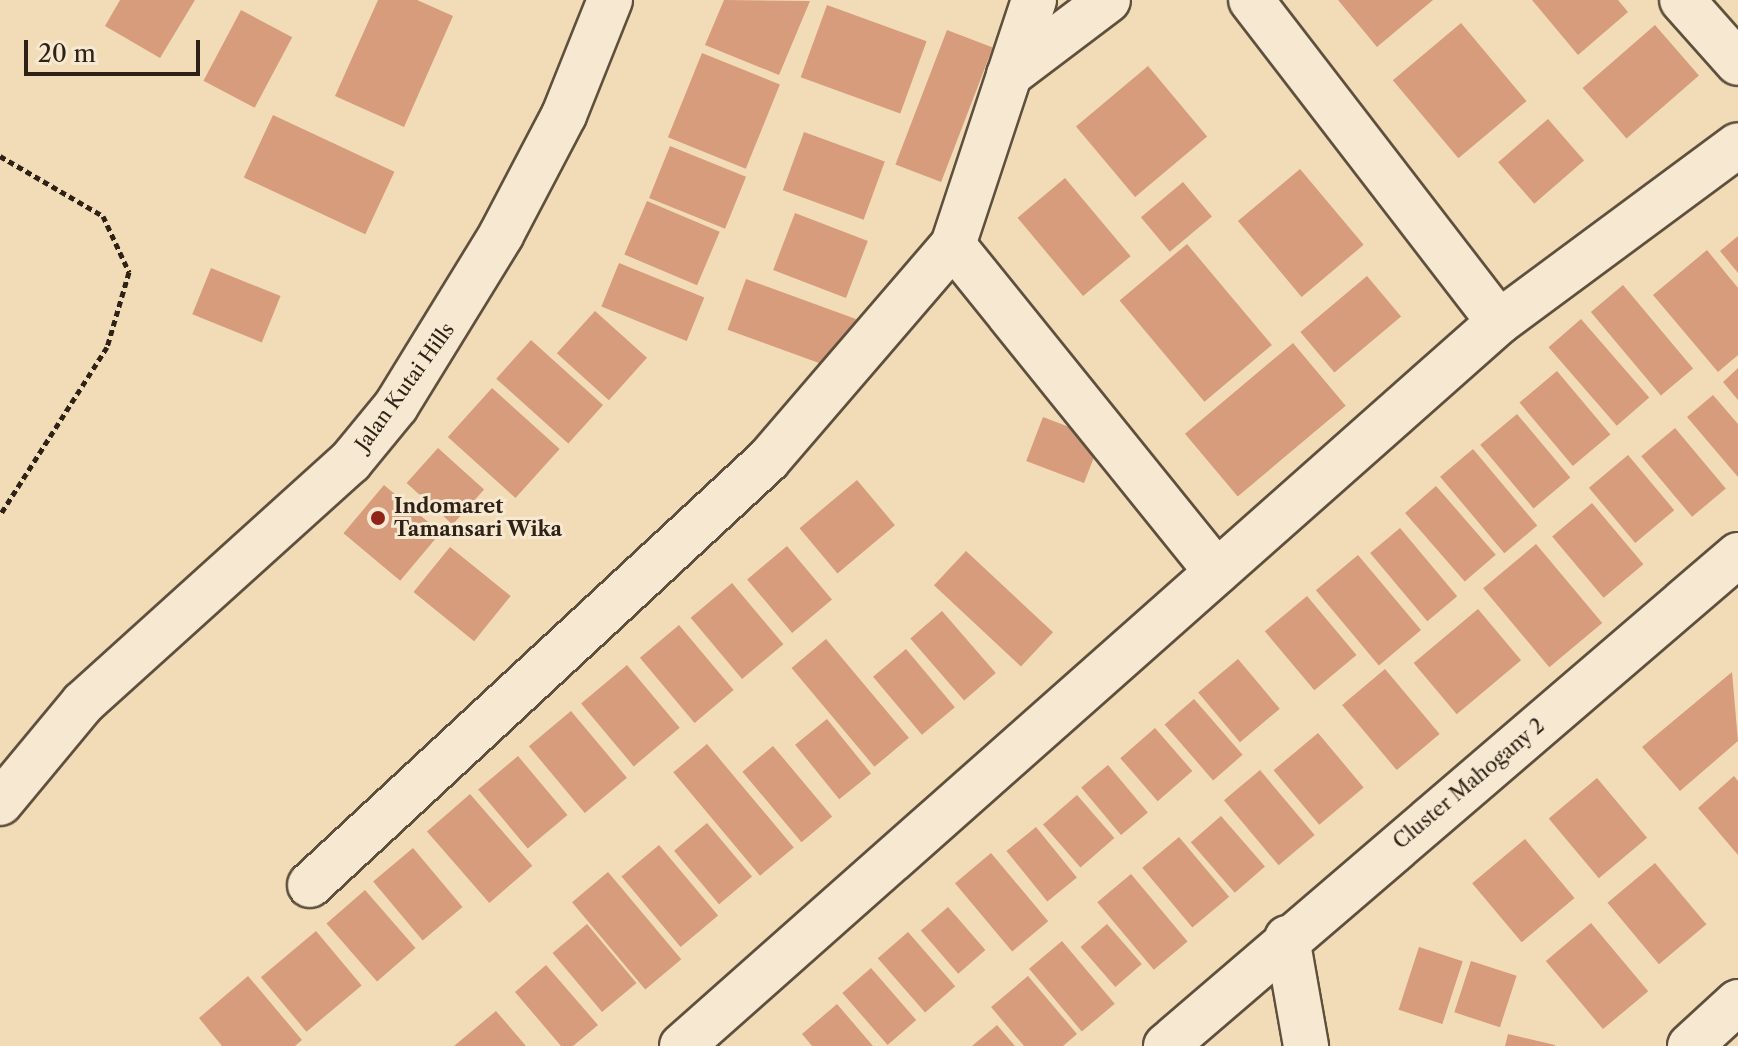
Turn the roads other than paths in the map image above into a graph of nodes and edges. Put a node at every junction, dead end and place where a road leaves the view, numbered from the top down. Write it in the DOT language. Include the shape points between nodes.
graph roads {
  1 [pos="610,0"];
  2 [pos="1034,0"];
  3 [pos="1108,0"];
  4 [pos="1251,0"];
  5 [pos="1682,0"];
  6 [pos="1738,63"];
  7 [pos="1009,75"];
  8 [pos="1738,145"];
  9 [pos="953,245"];
  10 [pos="1499,322"];
  11 [pos="1737,559"];
  12 [pos="1217,572"];
  13 [pos="0,803"];
  14 [pos="310,885"];
  15 [pos="1287,938"];
  16 [pos="1738,1002"];
  17 [pos="682,1046"];
  18 [pos="1166,1046"];
  19 [pos="1306,1046"];
  20 [pos="1690,1046"];
  1 -- 13 [label="street, Jalan Kutai Hills" via="564,115 501,235 396,406 350,462 83,703"];
  2 -- 7 [label="street"];
  3 -- 7 [label="street"];
  4 -- 10 [label="street"];
  5 -- 6 [label="street"];
  7 -- 9 [label="street"];
  8 -- 10 [label="street"];
  9 -- 12 [label="street"];
  9 -- 14 [label="street" via="768,460"];
  10 -- 12 [label="street"];
  11 -- 15 [label="street, Cluster Mahogany 2"];
  12 -- 17 [label="street"];
  15 -- 18 [label="street, Cluster Mahogany 2"];
  15 -- 19 [label="street"];
  16 -- 20 [label="street"];
}
